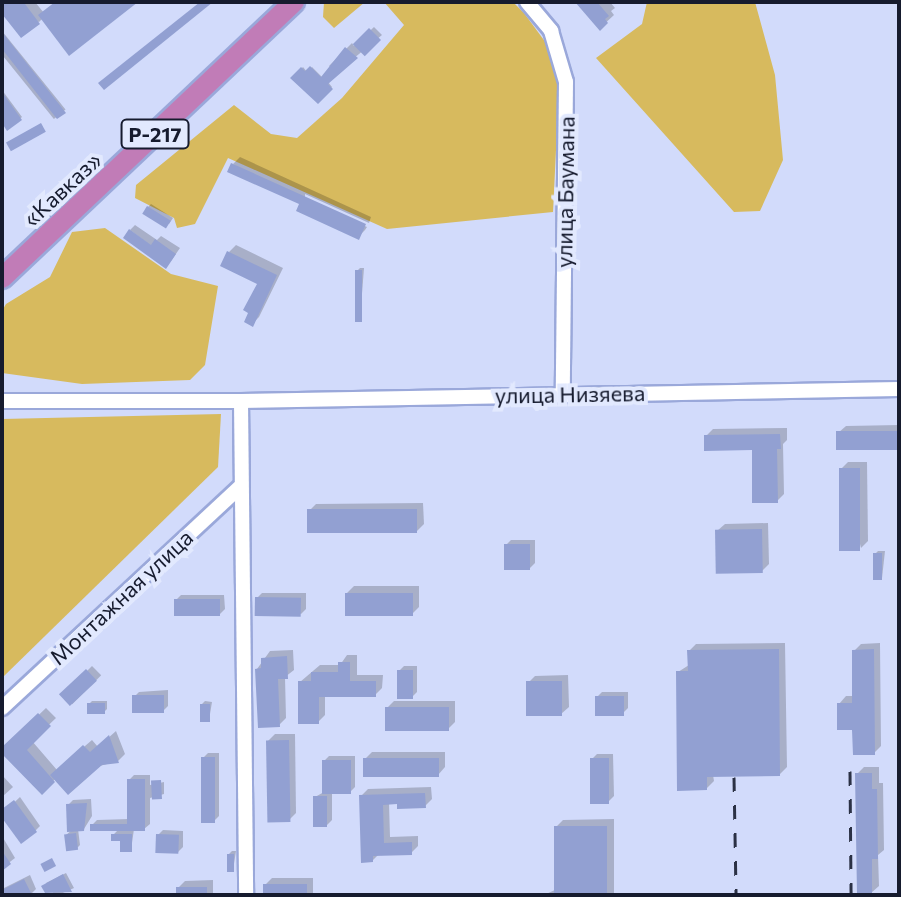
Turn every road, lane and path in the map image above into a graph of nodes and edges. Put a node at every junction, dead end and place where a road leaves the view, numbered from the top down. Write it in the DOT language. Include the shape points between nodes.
graph roads {
  1 [pos="294,2"];
  2 [pos="527,2"];
  3 [pos="2,278"];
  4 [pos="899,389"];
  5 [pos="563,394"];
  6 [pos="2,401"];
  7 [pos="241,401"];
  8 [pos="240,487"];
  9 [pos="2,708"];
  10 [pos="246,895"];
  1 -- 3 [label="highway, «Кавказ» / Р-217"];
  2 -- 5 [label="street, улица Баумана" via="551,31 566,82"];
  4 -- 5 [label="street, улица Низяева"];
  5 -- 7 [label="street, улица Низяева"];
  6 -- 7 [label="street, улица Низяева"];
  7 -- 8 [label="street"];
  8 -- 9 [label="street, Монтажная улица"];
  8 -- 10 [label="street"];
}
